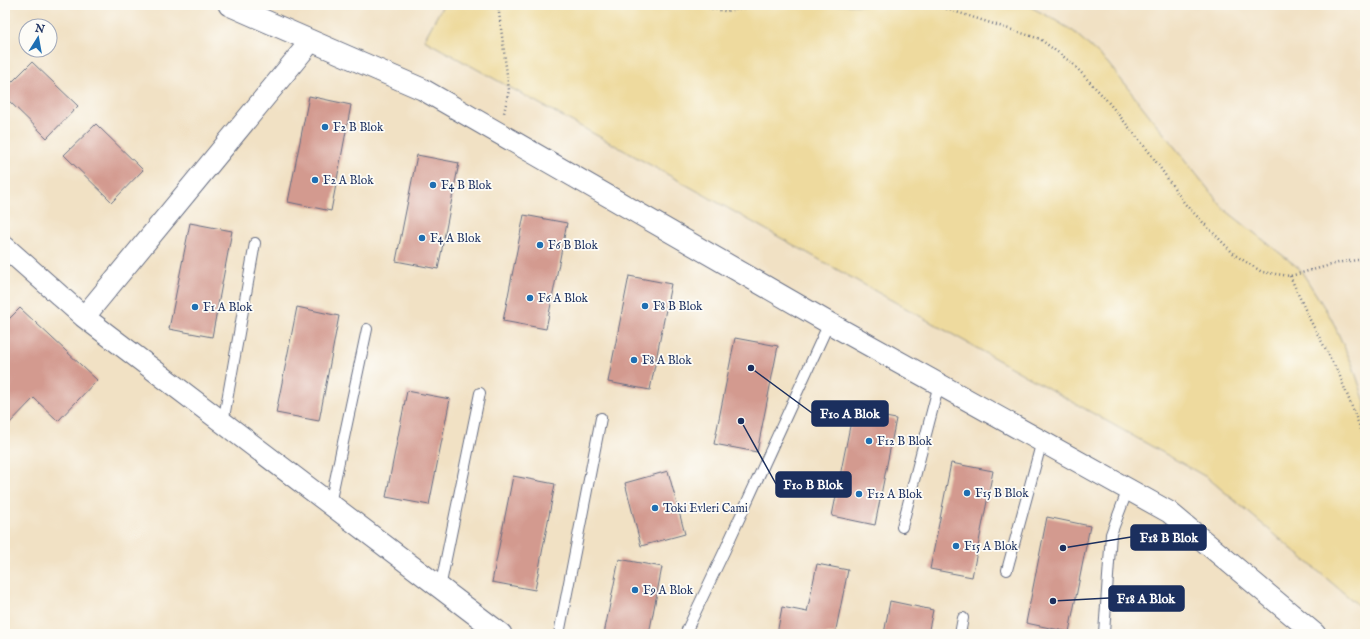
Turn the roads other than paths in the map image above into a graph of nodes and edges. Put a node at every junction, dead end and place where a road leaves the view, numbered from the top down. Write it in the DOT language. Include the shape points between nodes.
graph roads {
  1 [pos="229,5"];
  2 [pos="311,41"];
  3 [pos="255,243"];
  4 [pos="5,247"];
  5 [pos="84,317"];
  6 [pos="829,323"];
  7 [pos="367,329"];
  8 [pos="939,384"];
  9 [pos="480,393"];
  10 [pos="601,418"];
  11 [pos="223,423"];
  12 [pos="1042,441"];
  13 [pos="1128,489"];
  14 [pos="330,504"];
  15 [pos="902,527"];
  16 [pos="1007,570"];
  17 [pos="440,588"];
  18 [pos="963,618"];
  19 [pos="1104,633"];
  20 [pos="501,634"];
  21 [pos="559,634"];
  22 [pos="685,634"];
  23 [pos="960,634"];
  24 [pos="1315,634"];
  1 -- 2 [label="street"];
  2 -- 5 [label="street"];
  2 -- 6 [label="street" via="422,89"];
  3 -- 11 [label="lane"];
  4 -- 5 [label="street"];
  5 -- 11 [label="street"];
  6 -- 8 [label="street"];
  6 -- 22 [label="lane"];
  7 -- 14 [label="lane"];
  8 -- 12 [label="street"];
  8 -- 15 [label="lane"];
  9 -- 17 [label="lane"];
  10 -- 21 [label="lane"];
  11 -- 14 [label="street"];
  12 -- 13 [label="street"];
  12 -- 16 [label="lane"];
  13 -- 19 [label="lane" via="1111,534"];
  13 -- 24 [label="street" via="1169,512"];
  14 -- 17 [label="street"];
  17 -- 20 [label="street"];
  18 -- 23 [label="lane"];
}
